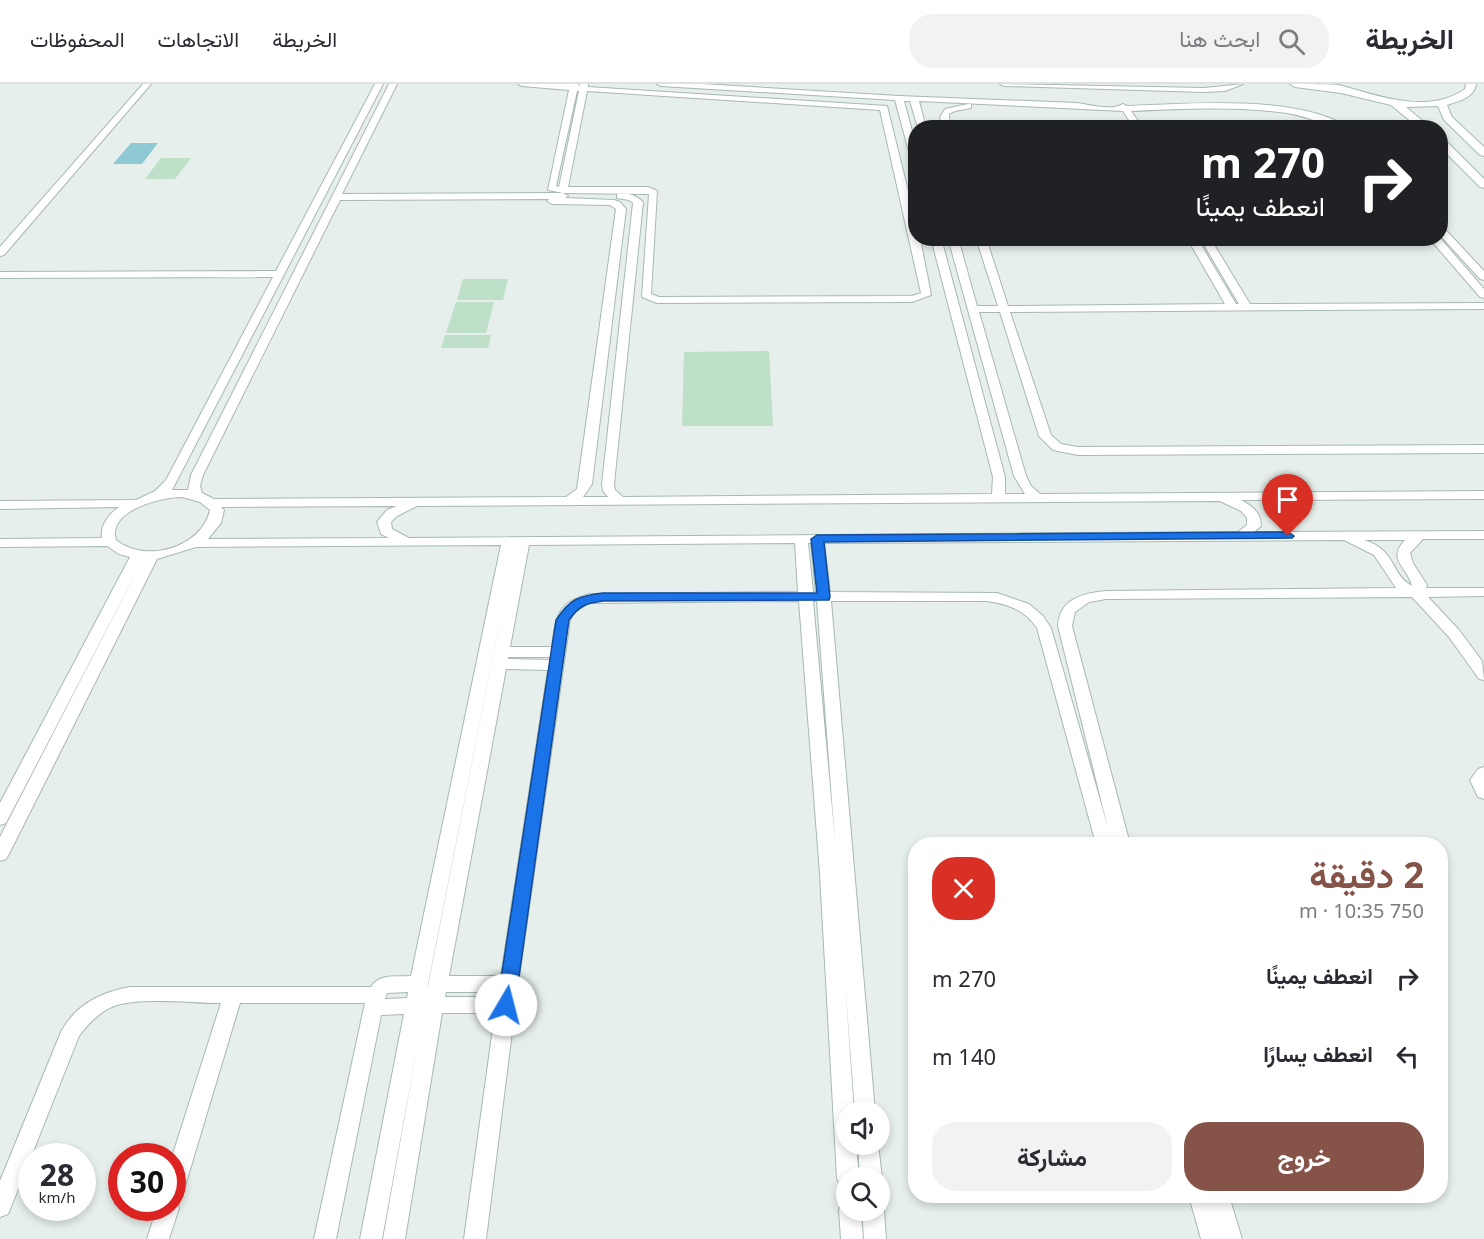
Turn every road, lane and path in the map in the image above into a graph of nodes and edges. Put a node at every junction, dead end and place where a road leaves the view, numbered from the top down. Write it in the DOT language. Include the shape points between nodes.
graph roads {
  1 [pos="147,84"];
  2 [pos="379,84"];
  3 [pos="393,84"];
  4 [pos="522,84"];
  5 [pos="559,84"];
  6 [pos="662,84"];
  7 [pos="1004,84"];
  8 [pos="1239,84"];
  9 [pos="1294,84"];
  10 [pos="1330,84"];
  11 [pos="1472,84"];
  12 [pos="579,85"];
  13 [pos="1046,87"];
  14 [pos="1182,90"];
  15 [pos="1342,90"];
  16 [pos="1132,94"];
  17 [pos="899,98"];
  18 [pos="914,99"];
  19 [pos="1394,102"];
  20 [pos="1441,102"];
  21 [pos="1115,103"];
  22 [pos="920,120"];
  23 [pos="944,120"];
  24 [pos="1123,120"];
  25 [pos="1131,120"];
  26 [pos="1312,120"];
  27 [pos="1325,120"];
  28 [pos="1416,120"];
  29 [pos="908,127"];
  30 [pos="1448,149"];
  31 [pos="1484,153"];
  32 [pos="340,159"];
  33 [pos="355,159"];
  34 [pos="1484,185"];
  35 [pos="634,198"];
  36 [pos="335,200"];
  37 [pos="617,204"];
  38 [pos="908,210"];
  39 [pos="619,220"];
  40 [pos="636,220"];
  41 [pos="321,227"];
  42 [pos="304,228"];
  43 [pos="1448,238"];
  44 [pos="916,246"];
  45 [pos="938,246"];
  46 [pos="955,246"];
  47 [pos="984,246"];
  48 [pos="1197,246"];
  49 [pos="1210,246"];
  50 [pos="1441,246"];
  51 [pos="0,254"];
  52 [pos="958,257"];
  53 [pos="941,258"];
  54 [pos="0,275"];
  55 [pos="278,277"];
  56 [pos="1484,277"];
  57 [pos="0,281"];
  58 [pos="1484,295"];
  59 [pos="1484,306"];
  60 [pos="1246,307"];
  61 [pos="1232,308"];
  62 [pos="1389,310"];
  63 [pos="974,312"];
  64 [pos="1005,312"];
  65 [pos="1484,313"];
  66 [pos="977,391"];
  67 [pos="997,391"];
  68 [pos="236,398"];
  69 [pos="215,399"];
  70 [pos="594,420"];
  71 [pos="615,420"];
  72 [pos="1484,449"];
  73 [pos="158,495"];
  74 [pos="196,495"];
  75 [pos="1484,495"];
  76 [pos="1220,496"];
  77 [pos="998,498"];
  78 [pos="1037,498"];
  79 [pos="570,500"];
  80 [pos="619,500"];
  81 [pos="420,501"];
  82 [pos="134,503"];
  83 [pos="212,503"];
  84 [pos="0,504"];
  85 [pos="1484,534"];
  86 [pos="1420,535"];
  87 [pos="1242,536"];
  88 [pos="1334,536"];
  89 [pos="801,539"];
  90 [pos="817,539"];
  91 [pos="410,541"];
  92 [pos="516,541"];
  93 [pos="110,542"];
  94 [pos="0,543"];
  95 [pos="193,543"];
  96 [pos="145,554"];
  97 [pos="1389,564"];
  98 [pos="1408,564"];
  99 [pos="1484,592"];
  100 [pos="1416,593"];
  101 [pos="815,597"];
  102 [pos="502,658"];
  103 [pos="557,658"];
  104 [pos="1484,675"];
  105 [pos="1484,773"];
  106 [pos="1484,793"];
  107 [pos="0,819"];
  108 [pos="1102,837"];
  109 [pos="1119,837"];
  110 [pos="0,854"];
  111 [pos="419,984"];
  112 [pos="439,984"];
  113 [pos="509,984"];
  114 [pos="232,997"];
  115 [pos="375,1001"];
  116 [pos="506,1005"];
  117 [pos="425,1006"];
  118 [pos="865,1101"];
  119 [pos="186,1147"];
  120 [pos="847,1167"];
  121 [pos="1202,1203"];
  122 [pos="1220,1203"];
  123 [pos="0,1207"];
  124 [pos="164,1221"];
  125 [pos="851,1221"];
  126 [pos="874,1221"];
  127 [pos="158,1239"];
  128 [pos="325,1239"];
  129 [pos="370,1239"];
  130 [pos="394,1239"];
  131 [pos="475,1239"];
  132 [pos="852,1239"];
  133 [pos="875,1239"];
  134 [pos="1212,1239"];
  135 [pos="1230,1239"];
  1 -- 51 [label="street"];
  2 -- 32 [label="street"];
  3 -- 33 [label="street"];
  4 -- 12 [label="street"];
  5 -- 12 [label="street"];
  6 -- 17 [label="street"];
  7 -- 13 [label="street"];
  8 -- 14 [label="street" via="1220,90"];
  9 -- 15 [label="main road"];
  10 -- 15 [label="main road"];
  11 -- 20 [label="main road" via="1465,95"];
  12 -- 38 [label="street" via="884,108"];
  12 -- 44 [label="street" via="551,187 654,193 647,297 920,298 927,291"];
  13 -- 14 [label="street"];
  13 -- 21 [label="street"];
  14 -- 16 [label="street"];
  15 -- 19 [label="main road"];
  16 -- 21 [label="street"];
  16 -- 21 [label="street"];
  17 -- 18 [label="street"];
  17 -- 29 [label="street"];
  18 -- 21 [label="street" via="1094,108"];
  18 -- 22 [label="street"];
  19 -- 20 [label="main road"];
  19 -- 28 [label="main road"];
  20 -- 31 [label="main road" via="1448,117"];
  21 -- 23 [label="street" via="965,106 944,114"];
  21 -- 24 [label="street"];
  21 -- 25 [label="street"];
  21 -- 26 [label="street" via="1280,114"];
  21 -- 27 [label="street" via="1276,109"];
  30 -- 34 [label="main road"];
  32 -- 33 [label="street"];
  32 -- 42 [label="street"];
  33 -- 36 [label="street"];
  35 -- 36 [label="street"];
  35 -- 37 [label="street"];
  35 -- 40 [label="street" via="638,202"];
  36 -- 37 [label="street"];
  36 -- 41 [label="street"];
  37 -- 39 [label="street" via="621,209"];
  39 -- 40 [label="street"];
  39 -- 70 [label="street"];
  40 -- 71 [label="street"];
  41 -- 42 [label="street"];
  41 -- 68 [label="street"];
  42 -- 55 [label="street"];
  43 -- 56 [label="street"];
  45 -- 53 [label="street"];
  46 -- 52 [label="street"];
  47 -- 64 [label="street"];
  48 -- 61 [label="street"];
  49 -- 60 [label="street"];
  50 -- 58 [label="street"];
  52 -- 53 [label="street"];
  52 -- 63 [label="street"];
  53 -- 66 [label="street"];
  54 -- 55 [label="street"];
  55 -- 57 [label="street"];
  55 -- 69 [label="street"];
  59 -- 62 [label="street"];
  60 -- 61 [label="street"];
  60 -- 62 [label="street"];
  61 -- 64 [label="street"];
  62 -- 64 [label="street"];
  62 -- 65 [label="street"];
  63 -- 64 [label="street"];
  63 -- 67 [label="street"];
  64 -- 72 [label="street" via="1045,436 1065,449"];
  66 -- 67 [label="street"];
  66 -- 77 [label="street" via="999,477"];
  67 -- 78 [label="street" via="1020,476"];
  68 -- 69 [label="street"];
  68 -- 74 [label="street" via="195,480"];
  69 -- 73 [label="street" via="175,476"];
  70 -- 71 [label="street"];
  70 -- 79 [label="street" via="586,484"];
  71 -- 80 [label="street" via="608,487"];
  73 -- 74 [label="street"];
  73 -- 82 [label="street"];
  74 -- 83 [label="street"];
  75 -- 76 [label="street"];
  76 -- 78 [label="street"];
  76 -- 87 [label="street" via="1246,508 1254,517 1254,526"];
  77 -- 78 [label="street"];
  77 -- 80 [label="street"];
  79 -- 80 [label="street"];
  79 -- 81 [label="street"];
  81 -- 83 [label="street"];
  81 -- 91 [label="street" via="392,513 384,522 386,531"];
  82 -- 84 [label="street"];
  82 -- 93 [label="street" via="111,522 107,532"];
  83 -- 95 [label="street" via="217,510 213,527"];
  85 -- 86 [label="street"];
  86 -- 88 [label="street"];
  86 -- 98 [label="street" via="1403,548"];
  87 -- 88 [label="street"];
  87 -- 90 [label="street"];
  88 -- 97 [label="street" via="1374,548"];
  89 -- 90 [label="street"];
  89 -- 92 [label="street"];
  89 -- 101 [label="street"];
  90 -- 101 [label="street"];
  91 -- 92 [label="street"];
  91 -- 95 [label="street"];
  92 -- 102 [label="street"];
  92 -- 111 [label="street"];
  93 -- 94 [label="street"];
  93 -- 96 [label="street" via="126,552"];
  95 -- 96 [label="street" via="166,553"];
  96 -- 107 [label="street"];
  96 -- 110 [label="street"];
  97 -- 98 [label="street"];
  97 -- 100 [label="street" via="1401,586"];
  98 -- 100 [label="street" via="1420,585"];
  99 -- 100 [label="street"];
  100 -- 104 [label="street" via="1451,629"];
  100 -- 109 [label="street" via="1106,595 1073,604 1064,618 1065,626"];
  101 -- 103 [label="street" via="587,599 564,614"];
  101 -- 108 [label="street" via="989,597 1013,602 1033,613 1044,628"];
  101 -- 118 [label="street"];
  101 -- 120 [label="street"];
  102 -- 103 [label="street"];
  102 -- 112 [label="street"];
  103 -- 113 [label="street"];
  105 -- 106 [label="street" via="1478,780"];
  111 -- 115 [label="street" via="381,985"];
  111 -- 117 [label="street"];
  112 -- 113 [label="street"];
  112 -- 117 [label="street"];
  113 -- 116 [label="street"];
  114 -- 115 [label="street"];
  114 -- 119 [label="street"];
  114 -- 123 [label="street" via="121,996 84,1014 68,1038"];
  115 -- 117 [label="street"];
  115 -- 128 [label="street"];
  116 -- 117 [label="street"];
  116 -- 131 [label="street"];
  117 -- 129 [label="street"];
  117 -- 130 [label="street"];
  121 -- 134 [label="street"];
  122 -- 135 [label="street"];
  124 -- 127 [label="street"];
  125 -- 132 [label="street"];
  126 -- 133 [label="street"];
}
